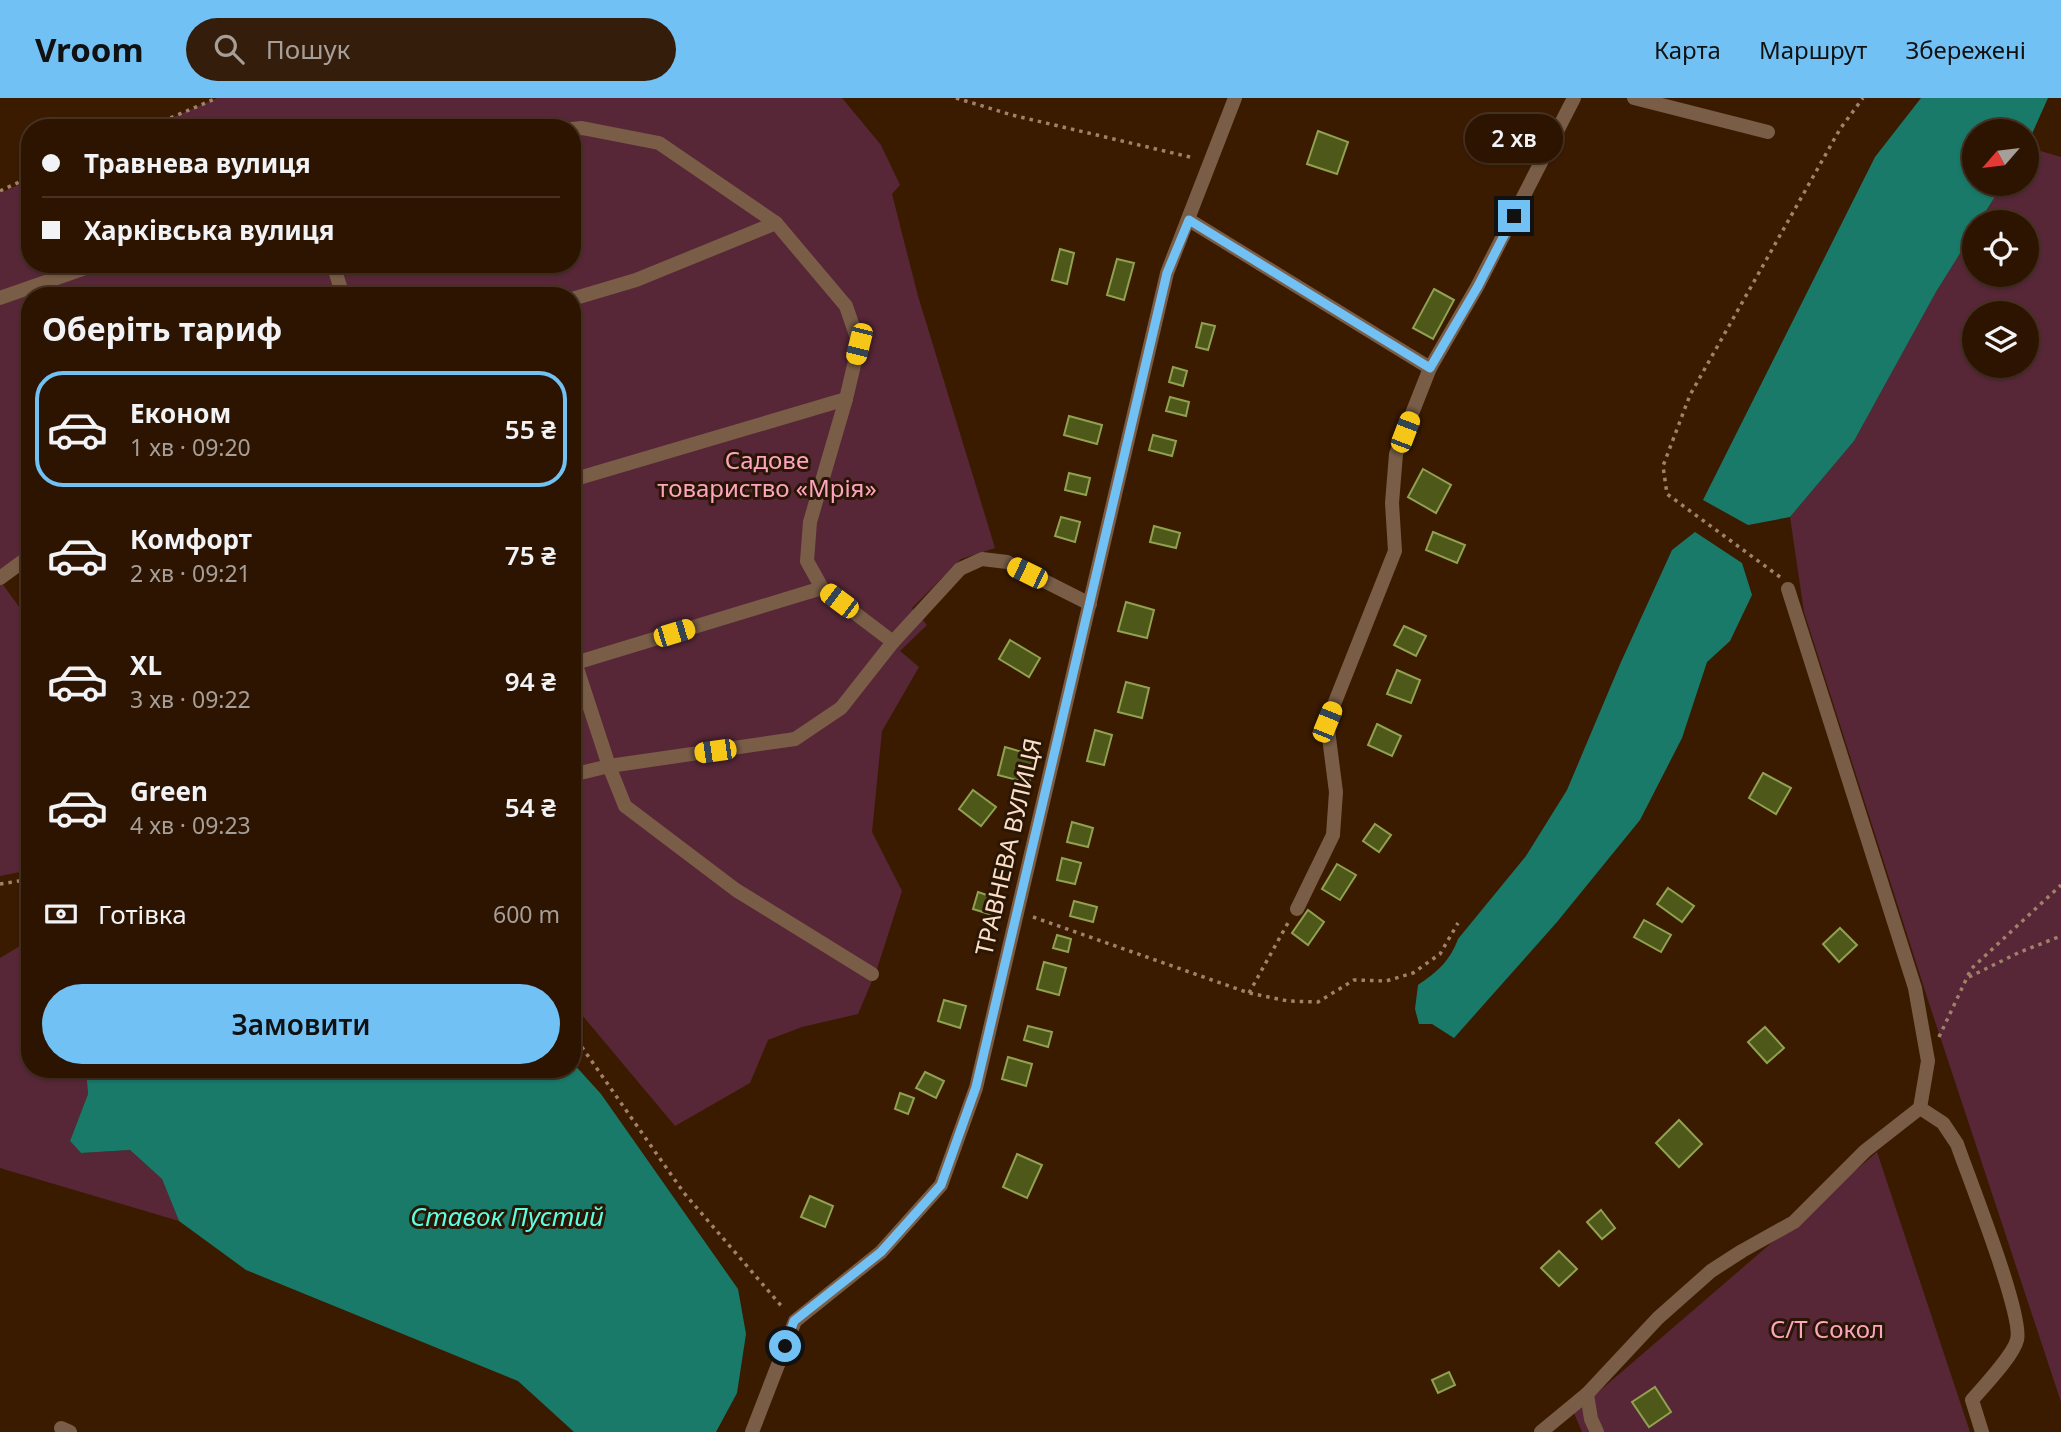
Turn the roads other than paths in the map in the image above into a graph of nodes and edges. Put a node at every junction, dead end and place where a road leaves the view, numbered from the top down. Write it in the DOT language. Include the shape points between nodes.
graph roads {
  1 [pos="1235,98"];
  2 [pos="1574,98"];
  3 [pos="1634,98"];
  4 [pos="581,128"];
  5 [pos="1768,132"];
  6 [pos="1189,220"];
  7 [pos="776,223"];
  8 [pos="71,273"];
  9 [pos="31,287"];
  10 [pos="21,291"];
  11 [pos="581,296"];
  12 [pos="0,298"];
  13 [pos="1430,368"];
  14 [pos="846,399"];
  15 [pos="581,477"];
  16 [pos="21,562"];
  17 [pos="0,579"];
  18 [pos="822,588"];
  19 [pos="1788,589"];
  20 [pos="1090,604"];
  21 [pos="893,642"];
  22 [pos="581,658"];
  23 [pos="581,684"];
  24 [pos="609,766"];
  25 [pos="581,773"];
  26 [pos="1297,908"];
  27 [pos="872,974"];
  28 [pos="1920,1108"];
  29 [pos="1587,1394"];
  30 [pos="755,1426"];
  31 [pos="1541,1432"];
  32 [pos="1597,1432"];
  33 [pos="1982,1432"];
  1 -- 6 [label="street, ТРАВНЕВА ВУЛИЦЯ"];
  2 -- 13 [label="street" via="1478,286"];
  3 -- 5 [label="street"];
  4 -- 7 [label="street" via="659,143"];
  6 -- 13 [label="street"];
  6 -- 20 [label="street, ТРАВНЕВА ВУЛИЦЯ" via="1167,273"];
  7 -- 11 [label="street" via="636,280"];
  7 -- 14 [label="street" via="846,306 859,344"];
  8 -- 9 [label="street"];
  10 -- 12 [label="street"];
  13 -- 26 [label="street" via="1396,454 1395,551 1327,722 1336,793 1334,835"];
  14 -- 15 [label="street"];
  14 -- 18 [label="street" via="810,522 807,561"];
  16 -- 17 [label="street"];
  18 -- 21 [label="street"];
  18 -- 22 [label="street"];
  19 -- 28 [label="street" via="1914,988 1928,1060"];
  20 -- 21 [label="street" via="1007,562 982,559 960,569"];
  20 -- 30 [label="street, ТРАВНЕВА ВУЛИЦЯ" via="976,1087 941,1185 881,1252 794,1321"];
  21 -- 24 [label="street" via="841,708 795,739"];
  23 -- 24 [label="street"];
  24 -- 25 [label="street"];
  24 -- 27 [label="street" via="625,806 736,890"];
  28 -- 29 [label="street" via="1865,1152 1794,1222 1711,1271 1658,1318"];
  28 -- 33 [label="street" via="1943,1123 1957,1144 2014,1306 2018,1339 1972,1400"];
  29 -- 31 [label="street"];
  29 -- 32 [label="street"];
}
